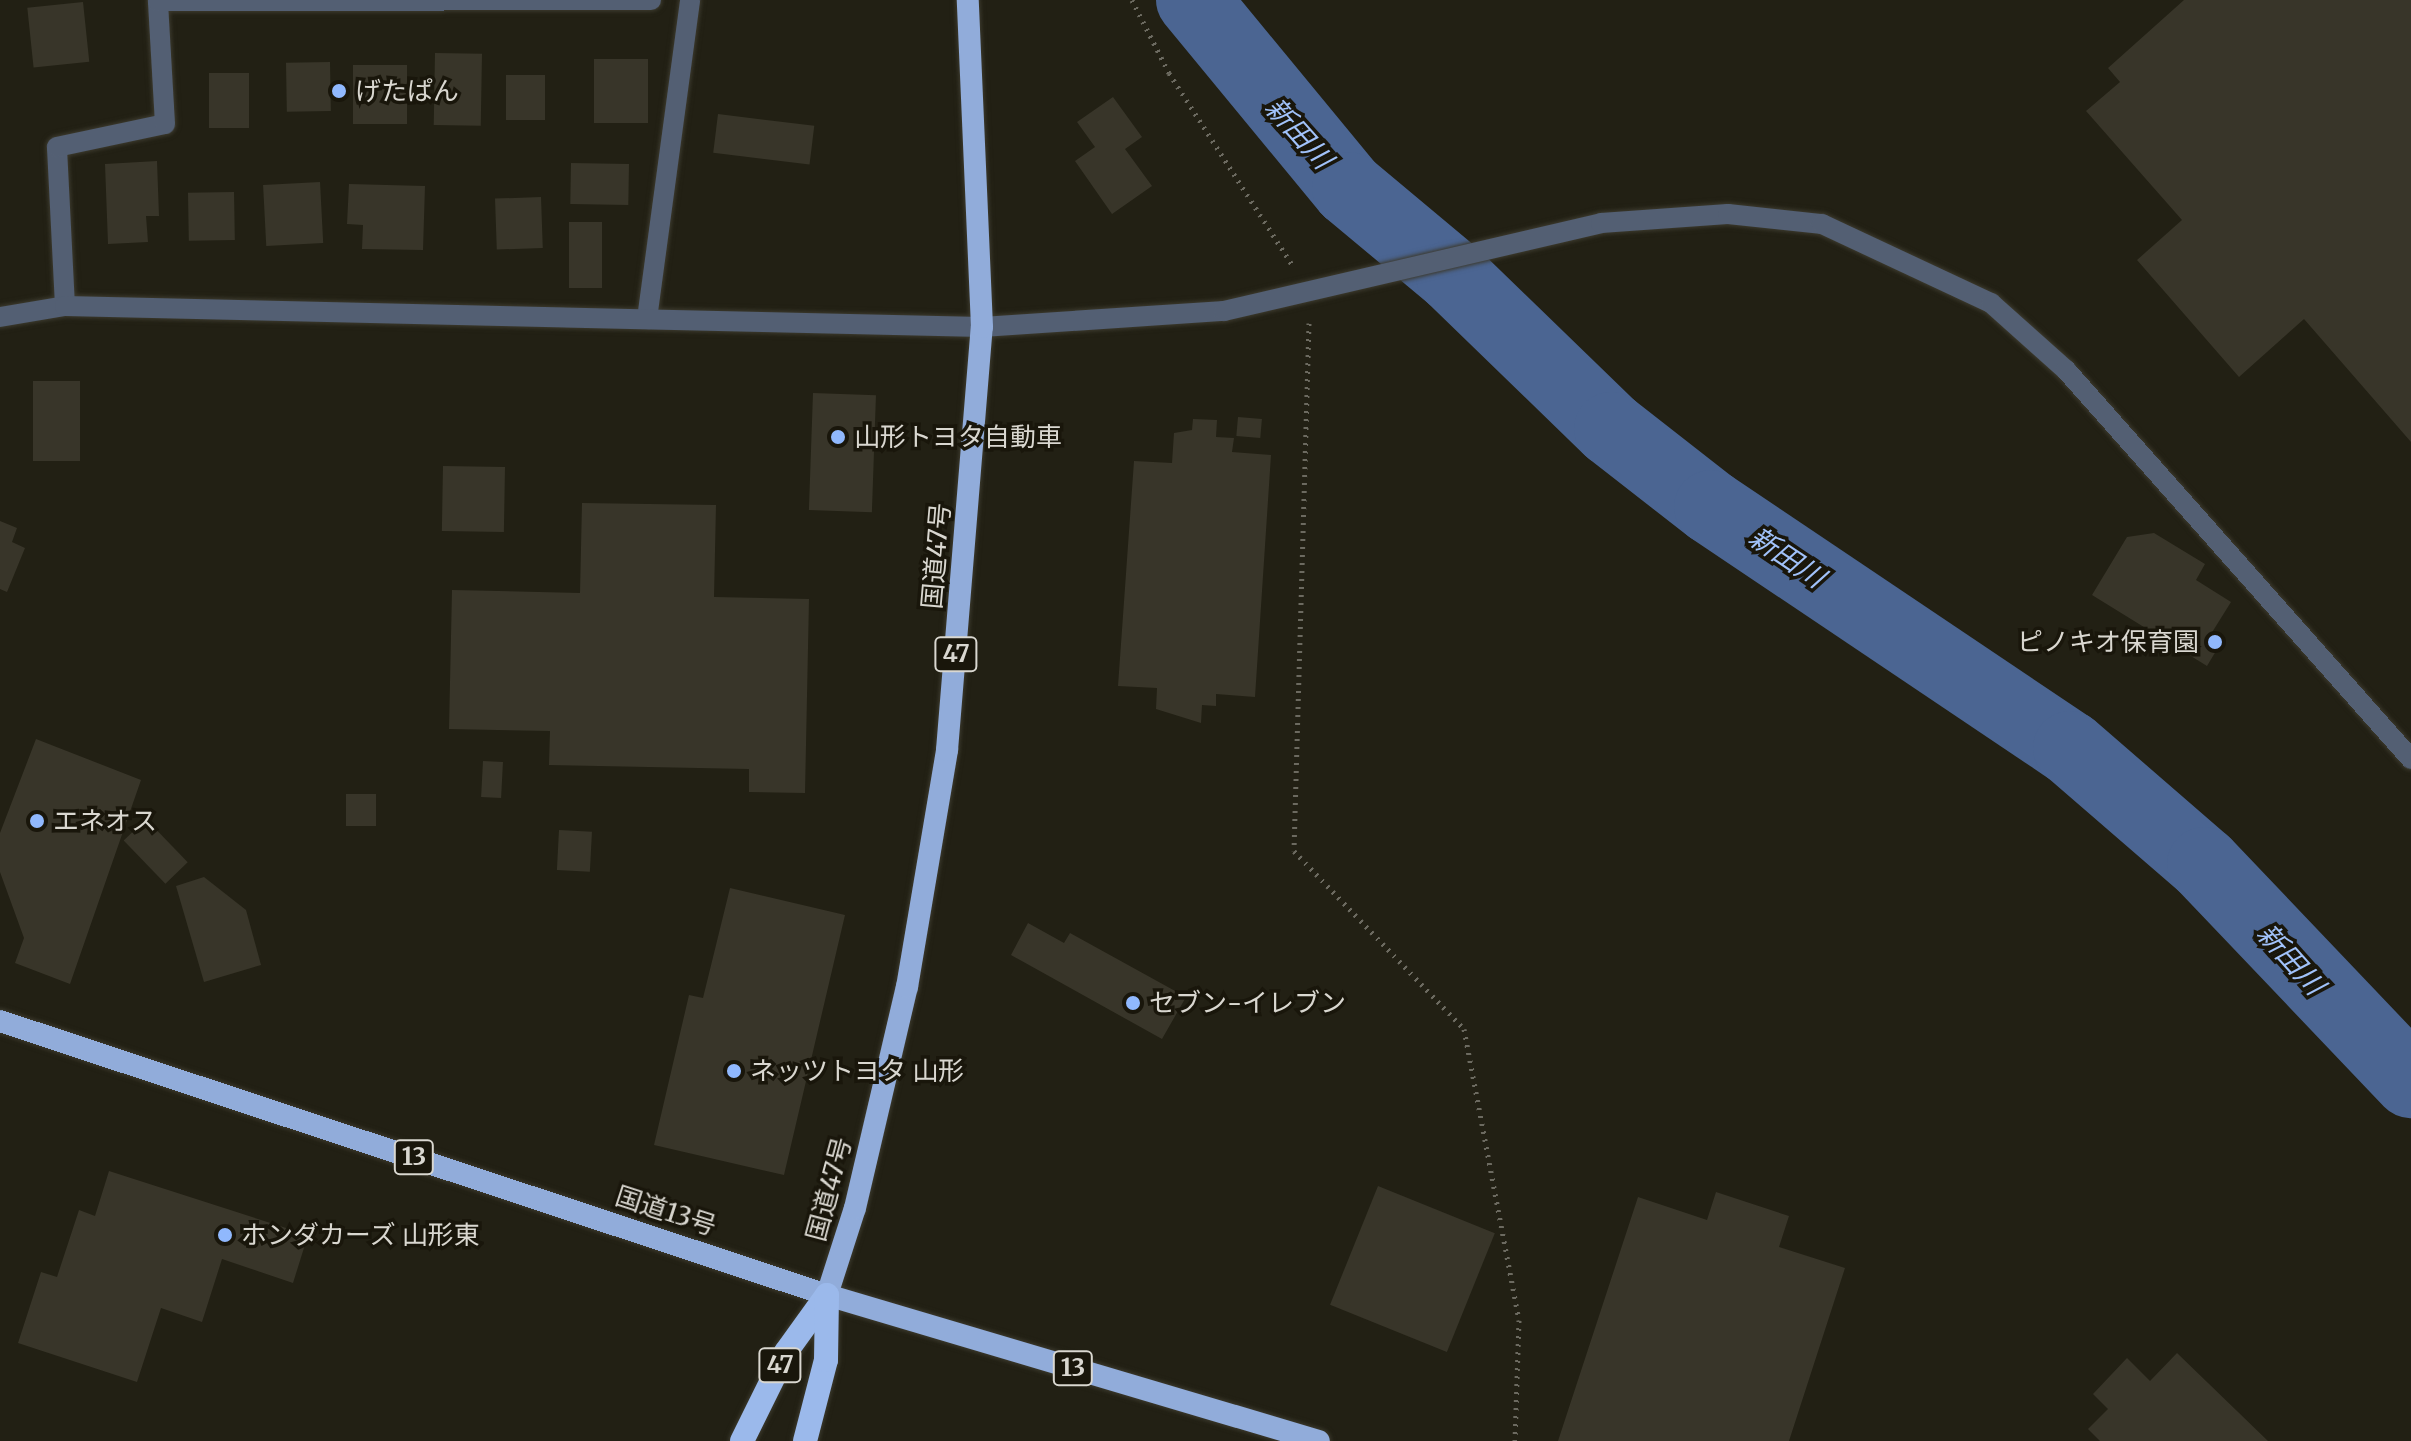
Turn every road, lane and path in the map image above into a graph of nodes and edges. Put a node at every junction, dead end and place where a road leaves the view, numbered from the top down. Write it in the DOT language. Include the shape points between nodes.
graph roads {
  1 [pos="651,0"];
  2 [pos="690,0"];
  3 [pos="968,0"];
  4 [pos="1132,0"];
  5 [pos="1310,293"];
  6 [pos="65,306"];
  7 [pos="0,317"];
  8 [pos="647,319"];
  9 [pos="982,327"];
  10 [pos="2411,759"];
  11 [pos="0,1021"];
  12 [pos="827,1295"];
  13 [pos="742,1441"];
  14 [pos="805,1441"];
  15 [pos="1319,1441"];
  16 [pos="1515,1441"];
  1 -- 6 [label="street" via="158,1 165,124 57,147"];
  2 -- 8 [label="street"];
  3 -- 9 [label="highway, 国道47号 / 47"];
  4 -- 5 [label="path" via="1169,73"];
  5 -- 9 [label="street" via="1224,311"];
  5 -- 10 [label="street" via="1537,233 1728,214 1822,224 1991,303 2066,370"];
  5 -- 16 [label="path" via="1294,851 1464,1029 1519,1320"];
  6 -- 7 [label="street"];
  6 -- 8 [label="street"];
  8 -- 9 [label="street"];
  9 -- 12 [label="highway, 国道47号 / 47" via="947,750 907,987 855,1208"];
  11 -- 12 [label="highway, 国道13号 / 13"];
  12 -- 13 [label="highway, 47" via="786,1352"];
  12 -- 14 [label="highway, 47" via="826,1360"];
  12 -- 15 [label="highway, 国道13号 / 13"];
}
